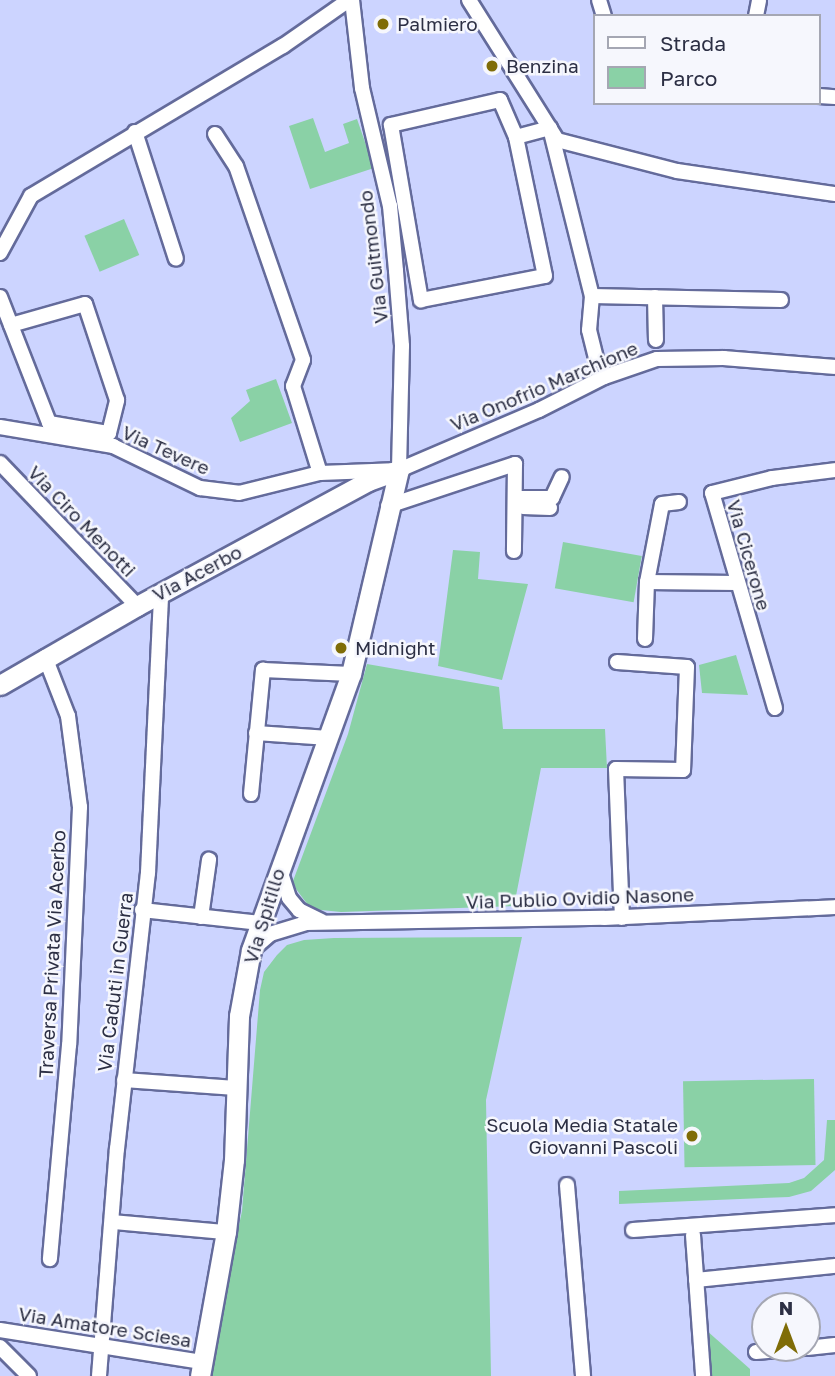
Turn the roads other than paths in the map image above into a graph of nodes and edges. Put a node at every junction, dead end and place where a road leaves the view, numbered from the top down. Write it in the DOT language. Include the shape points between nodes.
graph roads {
  1 [pos="351,0"];
  2 [pos="469,0"];
  3 [pos="550,128"];
  4 [pos="135,132"];
  5 [pos="215,134"];
  6 [pos="516,137"];
  7 [pos="835,194"];
  8 [pos="0,253"];
  9 [pos="176,259"];
  10 [pos="592,296"];
  11 [pos="0,297"];
  12 [pos="655,297"];
  13 [pos="781,300"];
  14 [pos="11,326"];
  15 [pos="656,340"];
  16 [pos="597,359"];
  17 [pos="835,368"];
  18 [pos="0,427"];
  19 [pos="0,463"];
  20 [pos="399,470"];
  21 [pos="835,470"];
  22 [pos="320,473"];
  23 [pos="562,477"];
  24 [pos="515,502"];
  25 [pos="679,502"];
  26 [pos="388,506"];
  27 [pos="550,508"];
  28 [pos="514,551"];
  29 [pos="648,582"];
  30 [pos="736,583"];
  31 [pos="161,593"];
  32 [pos="137,606"];
  33 [pos="645,639"];
  34 [pos="45,657"];
  35 [pos="617,662"];
  36 [pos="351,674"];
  37 [pos="0,685"];
  38 [pos="775,708"];
  39 [pos="256,733"];
  40 [pos="329,738"];
  41 [pos="251,794"];
  42 [pos="209,860"];
  43 [pos="279,867"];
  44 [pos="835,907"];
  45 [pos="142,911"];
  46 [pos="201,917"];
  47 [pos="622,918"];
  48 [pos="260,923"];
  49 [pos="326,923"];
  50 [pos="251,950"];
  51 [pos="124,1080"];
  52 [pos="236,1088"];
  53 [pos="567,1185"];
  54 [pos="835,1215"];
  55 [pos="113,1222"];
  56 [pos="633,1230"];
  57 [pos="226,1231"];
  58 [pos="693,1235"];
  59 [pos="50,1259"];
  60 [pos="835,1266"];
  61 [pos="696,1280"];
  62 [pos="0,1330"];
  63 [pos="103,1346"];
  64 [pos="0,1347"];
  65 [pos="202,1369"];
  66 [pos="30,1376"];
  67 [pos="99,1376"];
  68 [pos="583,1376"];
  69 [pos="703,1376"];
  1 -- 4 [label="street" via="283,46"];
  1 -- 20 [label="street, Via Guitmondo" via="362,88 390,206 402,346"];
  2 -- 3 [label="street"];
  3 -- 6 [label="street"];
  3 -- 7 [label="street" via="557,139 677,171"];
  3 -- 10 [label="street"];
  4 -- 8 [label="street" via="31,196"];
  4 -- 9 [label="street"];
  5 -- 22 [label="street" via="236,166 303,360 293,386"];
  6 -- 6 [label="street" via="545,276 421,300 391,125 500,100"];
  10 -- 12 [label="street"];
  10 -- 16 [label="street" via="589,330"];
  11 -- 14 [label="street"];
  12 -- 13 [label="street"];
  12 -- 15 [label="street"];
  14 -- 14 [label="street" via="49,423 108,433 117,400 85,304"];
  17 -- 20 [label="street, Via Onofrio Marchione" via="724,358 657,359 604,377"];
  18 -- 22 [label="street, Via Tevere" via="113,446 217,493 239,493"];
  19 -- 32 [label="street, Via Ciro Menotti"];
  20 -- 22 [label="street, Via Tevere"];
  20 -- 26 [label="street, Via Spitillo"];
  20 -- 31 [label="street, Via Acerbo" via="368,481"];
  21 -- 30 [label="street, Via Cicerone" via="772,478 712,493"];
  23 -- 24 [label="street" via="552,498"];
  24 -- 26 [label="street" via="515,464"];
  24 -- 27 [label="street"];
  24 -- 28 [label="street"];
  25 -- 29 [label="street" via="663,504"];
  26 -- 36 [label="street, Via Spitillo"];
  29 -- 30 [label="street"];
  29 -- 33 [label="street"];
  30 -- 38 [label="street, Via Cicerone"];
  31 -- 32 [label="street, Via Acerbo"];
  31 -- 45 [label="street, Via Caduti in Guerra" via="148,873"];
  32 -- 34 [label="street, Via Acerbo"];
  34 -- 37 [label="street, Via Acerbo"];
  34 -- 59 [label="street, Traversa Privata Via Acerbo" via="68,716 80,807 69,1045"];
  35 -- 47 [label="street" via="687,667 683,770 616,769"];
  36 -- 39 [label="street" via="263,670"];
  36 -- 40 [label="street, Via Spitillo"];
  39 -- 40 [label="street"];
  39 -- 41 [label="street"];
  40 -- 43 [label="street, Via Spitillo"];
  42 -- 46 [label="street"];
  43 -- 48 [label="street, Via Spitillo"];
  43 -- 49 [label="street" via="289,898 299,910"];
  44 -- 47 [label="street, Via Publio Ovidio Nasone"];
  45 -- 46 [label="street"];
  45 -- 51 [label="street, Via Caduti in Guerra"];
  46 -- 48 [label="street"];
  47 -- 49 [label="street, Via Publio Ovidio Nasone"];
  48 -- 50 [label="street, Via Spitillo"];
  49 -- 50 [label="street, Via Publio Ovidio Nasone" via="285,927"];
  50 -- 52 [label="street, Via Spitillo" via="239,1016"];
  51 -- 52 [label="street"];
  51 -- 55 [label="street, Via Caduti in Guerra"];
  52 -- 57 [label="street, Via Spitillo"];
  53 -- 68 [label="street"];
  54 -- 56 [label="street"];
  55 -- 57 [label="street"];
  55 -- 63 [label="street, Via Caduti in Guerra"];
  57 -- 65 [label="street, Via Spitillo"];
  58 -- 61 [label="street"];
  60 -- 61 [label="street"];
  61 -- 69 [label="street"];
  62 -- 63 [label="street, Via Amatore Sciesa"];
  63 -- 65 [label="street, Via Amatore Sciesa"];
  63 -- 67 [label="street, Via Caduti in Guerra"];
  64 -- 66 [label="street"];
}
